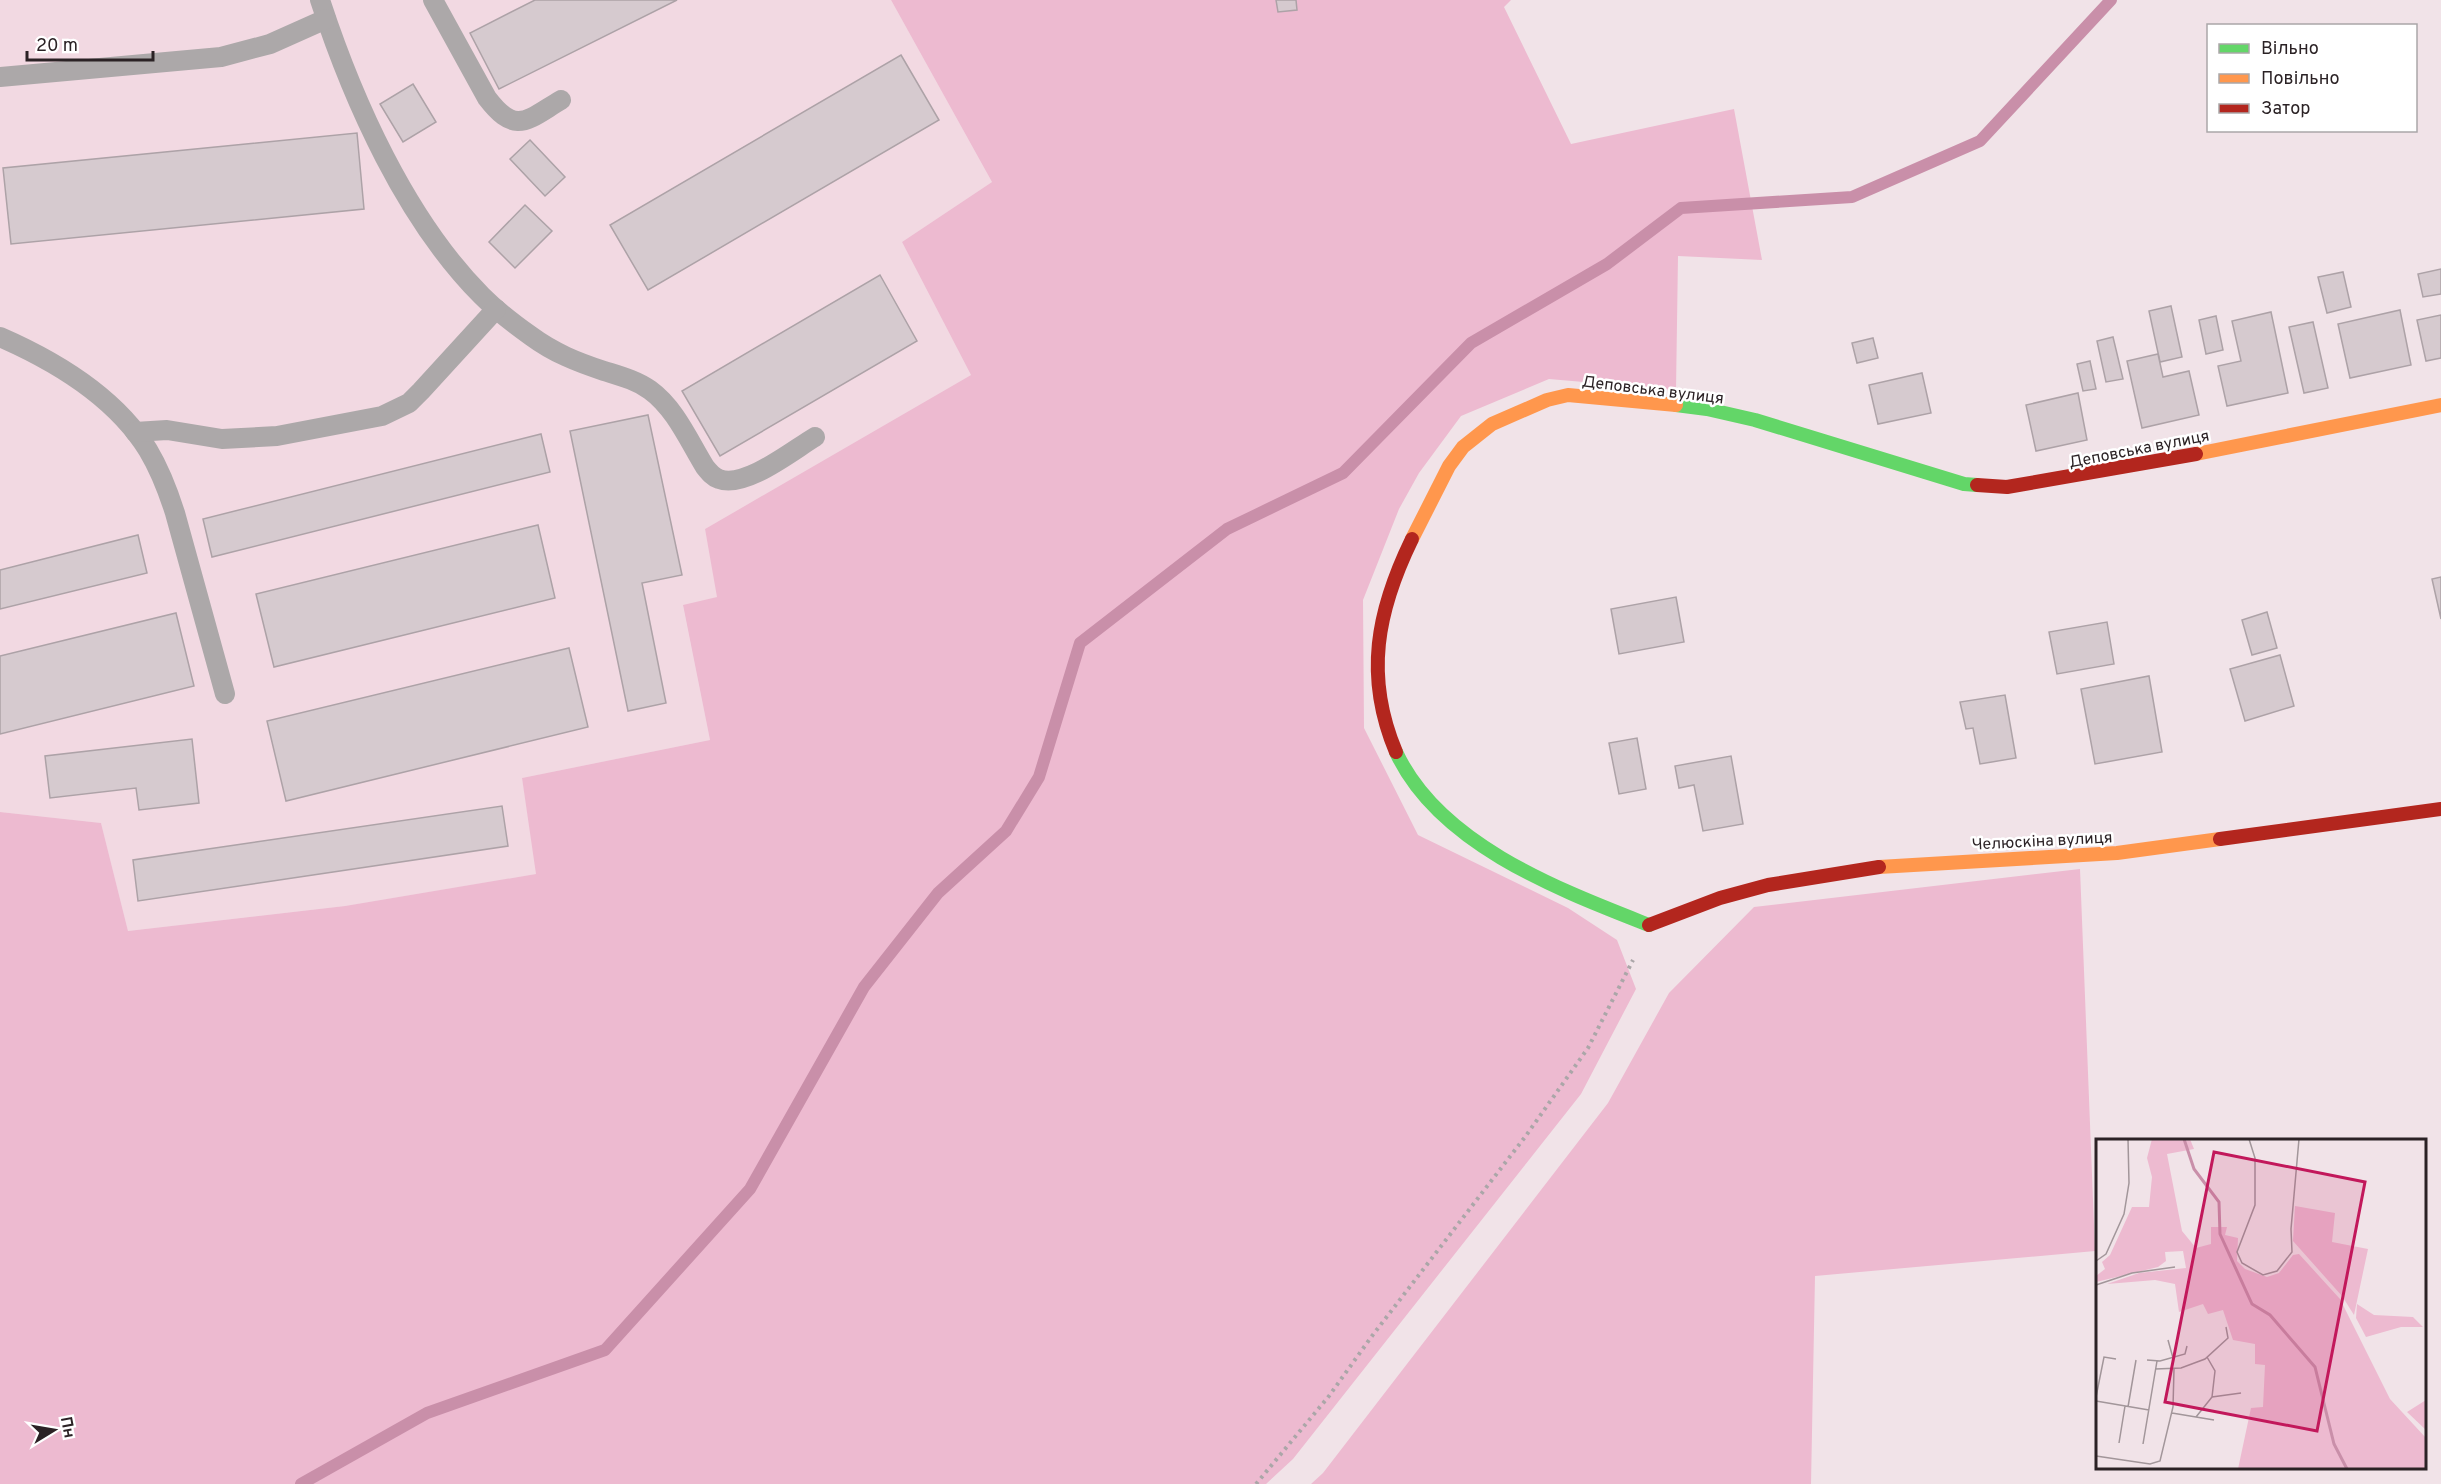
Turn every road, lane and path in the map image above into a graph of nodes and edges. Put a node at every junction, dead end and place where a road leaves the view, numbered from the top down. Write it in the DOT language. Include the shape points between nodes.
graph roads {
  1 [pos="320,0"];
  2 [pos="433,0"];
  3 [pos="326,19"];
  4 [pos="0,77"];
  5 [pos="561,100"];
  6 [pos="496,309"];
  7 [pos="0,338"];
  8 [pos="2441,405"];
  9 [pos="135,432"];
  10 [pos="815,437"];
  11 [pos="225,694"];
  12 [pos="2441,808"];
  13 [pos="1650,925"];
  14 [pos="1256,1484"];
  1 -- 3 [label="lane"];
  2 -- 5 [label="lane" via="498,112 510,121 522,122"];
  3 -- 4 [label="lane" via="270,44 221,57"];
  3 -- 6 [label="lane" via="352,89 408,196 451,259"];
  6 -- 9 [label="lane" via="421,392 409,403 382,416 246,439 167,430"];
  6 -- 10 [label="lane" via="553,351 650,390 663,401 705,467 720,480 753,475"];
  7 -- 9 [label="lane" via="89,388"];
  8 -- 13 [label="street, Деповська вулиця" via="2144,465 2007,487 1965,484 1755,420 1645,401 1568,395 1547,399 1492,424 1463,447 1449,466 1388,600 1377,653 1378,691 1391,743 1423,794 1499,856 1552,886"];
  9 -- 11 [label="lane" via="156,465 175,513"];
  12 -- 13 [label="street, Челюскіна вулиця" via="2117,853 1853,870 1720,898"];
  13 -- 14 [label="path" via="1588,1048 1329,1396"];
}
